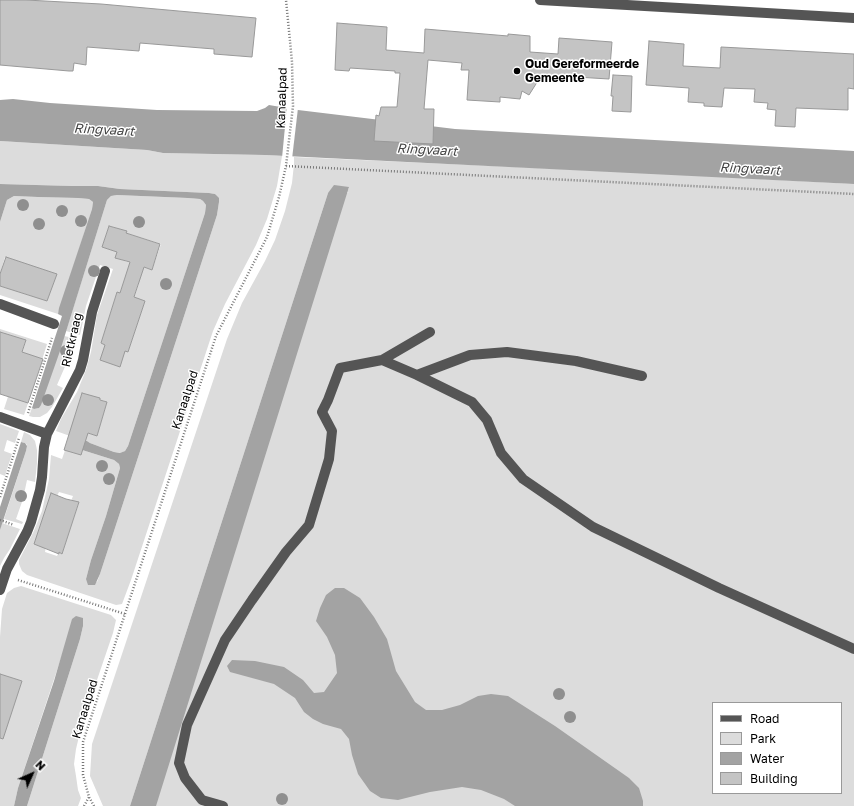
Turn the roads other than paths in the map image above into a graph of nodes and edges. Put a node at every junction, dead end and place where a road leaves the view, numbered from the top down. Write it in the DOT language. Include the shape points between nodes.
graph roads {
  1 [pos="540,0"];
  2 [pos="854,18"];
  3 [pos="105,271"];
  4 [pos="0,304"];
  5 [pos="54,324"];
  6 [pos="430,332"];
  7 [pos="382,360"];
  8 [pos="417,375"];
  9 [pos="642,376"];
  10 [pos="0,417"];
  11 [pos="47,434"];
  12 [pos="0,590"];
  13 [pos="854,648"];
  14 [pos="223,806"];
  1 -- 2 [label="street"];
  3 -- 11 [label="street, Rietkraag" via="92,312 80,370"];
  4 -- 5 [label="street, Rietkraag"];
  6 -- 7 [label="street"];
  7 -- 8 [label="street"];
  7 -- 14 [label="street" via="340,368 322,412 332,431 329,459 309,525 286,552 225,640 187,725 179,763 185,778 202,800"];
  8 -- 9 [label="street" via="470,355 507,352 576,361"];
  8 -- 13 [label="street" via="472,402 487,420 501,453 523,479 593,527 719,588"];
  10 -- 11 [label="street"];
  11 -- 12 [label="street, Rietkraag" via="35,509 27,532 4,575"];
}
